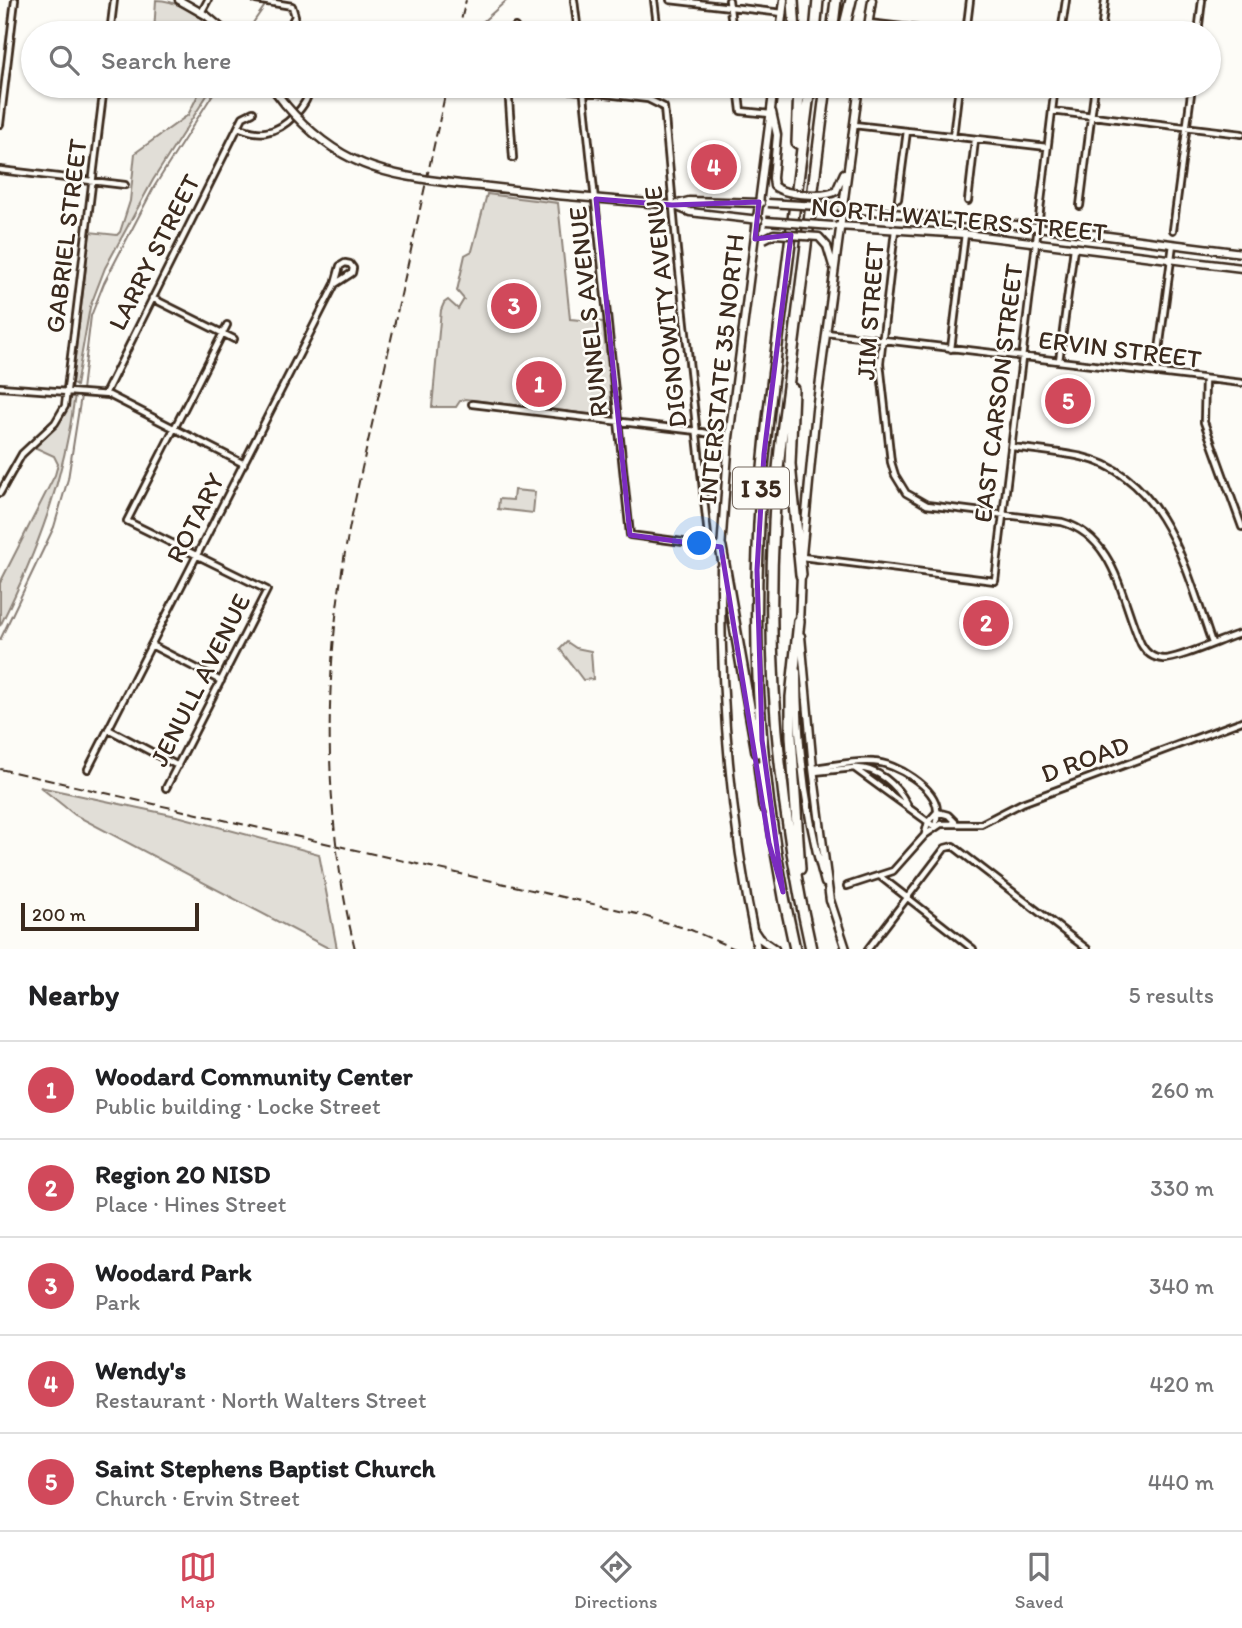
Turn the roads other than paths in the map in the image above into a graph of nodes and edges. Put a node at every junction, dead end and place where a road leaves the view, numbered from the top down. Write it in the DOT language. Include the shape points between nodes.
graph roads {
  1 [pos="15,0"];
  2 [pos="114,0"];
  3 [pos="179,0"];
  4 [pos="208,0"];
  5 [pos="259,0"];
  6 [pos="575,0"];
  7 [pos="654,0"];
  8 [pos="670,0"];
  9 [pos="784,0"];
  10 [pos="793,0"];
  11 [pos="818,0"];
  12 [pos="836,0"];
  13 [pos="851,0"];
  14 [pos="872,0"];
  15 [pos="970,0"];
  16 [pos="1066,0"];
  17 [pos="1105,0"];
  18 [pos="1202,0"];
  19 [pos="729,3"];
  20 [pos="201,13"];
  21 [pos="783,13"];
  22 [pos="111,21"];
  23 [pos="211,21"];
  24 [pos="292,21"];
  25 [pos="577,21"];
  26 [pos="657,21"];
  27 [pos="731,21"];
  28 [pos="782,21"];
  29 [pos="794,21"];
  30 [pos="816,21"];
  31 [pos="833,21"];
  32 [pos="846,21"];
  33 [pos="869,21"];
  34 [pos="967,21"];
  35 [pos="1063,21"];
  36 [pos="1102,21"];
  37 [pos="1199,21"];
  38 [pos="102,98"];
  39 [pos="280,98"];
  40 [pos="307,98"];
  41 [pos="509,98"];
  42 [pos="585,98"];
  43 [pos="642,98"];
  44 [pos="739,98"];
  45 [pos="773,98"];
  46 [pos="799,98"];
  47 [pos="808,98"];
  48 [pos="824,98"];
  49 [pos="830,98"];
  50 [pos="857,98"];
  51 [pos="958,98"];
  52 [pos="1054,98"];
  53 [pos="1093,98"];
  54 [pos="1190,98"];
  55 [pos="771,111"];
  56 [pos="1052,111"];
  57 [pos="253,113"];
  58 [pos="1091,116"];
  59 [pos="0,124"];
  60 [pos="853,125"];
  61 [pos="238,127"];
  62 [pos="1186,127"];
  63 [pos="907,131"];
  64 [pos="1242,134"];
  65 [pos="953,137"];
  66 [pos="975,140"];
  67 [pos="1047,147"];
  68 [pos="513,158"];
  69 [pos="849,158"];
  70 [pos="0,170"];
  71 [pos="92,181"];
  72 [pos="125,185"];
  73 [pos="797,186"];
  74 [pos="812,190"];
  75 [pos="596,199"];
  76 [pos="898,199"];
  77 [pos="968,201"];
  78 [pos="759,202"];
  79 [pos="673,205"];
  80 [pos="1080,206"];
  81 [pos="839,207"];
  82 [pos="757,220"];
  83 [pos="837,226"];
  84 [pos="1037,228"];
  85 [pos="895,230"];
  86 [pos="1173,230"];
  87 [pos="965,234"];
  88 [pos="1035,243"];
  89 [pos="1173,244"];
  90 [pos="1074,248"];
  91 [pos="1242,253"];
  92 [pos="752,256"];
  93 [pos="1170,260"];
  94 [pos="1242,268"];
  95 [pos="834,271"];
  96 [pos="335,284"];
  97 [pos="152,298"];
  98 [pos="797,318"];
  99 [pos="227,325"];
  100 [pos="222,333"];
  101 [pos="826,333"];
  102 [pos="234,339"];
  103 [pos="883,340"];
  104 [pos="951,349"];
  105 [pos="1022,356"];
  106 [pos="1059,361"];
  107 [pos="1156,373"];
  108 [pos="1205,379"];
  109 [pos="1242,383"];
  110 [pos="0,387"];
  111 [pos="67,391"];
  112 [pos="105,394"];
  113 [pos="472,404"];
  114 [pos="619,422"];
  115 [pos="174,428"];
  116 [pos="697,432"];
  117 [pos="729,438"];
  118 [pos="1012,447"];
  119 [pos="244,464"];
  120 [pos="0,493"];
  121 [pos="1003,514"];
  122 [pos="1242,527"];
  123 [pos="709,545"];
  124 [pos="721,547"];
  125 [pos="197,556"];
  126 [pos="802,557"];
  127 [pos="801,575"];
  128 [pos="799,621"];
  129 [pos="1242,632"];
  130 [pos="1212,643"];
  131 [pos="151,645"];
  132 [pos="222,681"];
  133 [pos="1242,721"];
  134 [pos="108,729"];
  135 [pos="178,766"];
  136 [pos="88,769"];
  137 [pos="813,770"];
  138 [pos="166,788"];
  139 [pos="937,812"];
  140 [pos="928,822"];
  141 [pos="956,823"];
  142 [pos="935,827"];
  143 [pos="925,835"];
  144 [pos="881,877"];
  145 [pos="846,886"];
  146 [pos="783,892"];
  147 [pos="907,897"];
  148 [pos="830,901"];
  149 [pos="752,928"];
  150 [pos="806,930"];
  151 [pos="757,949"];
  152 [pos="775,949"];
  153 [pos="795,949"];
  154 [pos="811,949"];
  155 [pos="846,949"];
  156 [pos="867,949"];
  157 [pos="973,949"];
  158 [pos="1087,949"];
  1 -- 59 [label="street"];
  2 -- 22 [label="street"];
  3 -- 20 [label="main road"];
  4 -- 20 [label="street"];
  5 -- 24 [label="street" via="290,5"];
  6 -- 25 [label="street"];
  7 -- 26 [label="street"];
  8 -- 19 [label="street"];
  9 -- 21 [label="main road"];
  10 -- 29 [label="highway"];
  11 -- 30 [label="highway"];
  12 -- 31 [label="highway"];
  13 -- 32 [label="highway"];
  14 -- 33 [label="main road"];
  15 -- 34 [label="street"];
  16 -- 35 [label="street"];
  17 -- 36 [label="street"];
  18 -- 37 [label="street"];
  19 -- 21 [label="street"];
  19 -- 27 [label="street"];
  20 -- 23 [label="main road"];
  21 -- 28 [label="main road"];
  38 -- 71 [label="street, GABRIEL STREET"];
  39 -- 75 [label="main road, NORTH WALTERS STREET, bridge" via="320,140 377,170 412,179"];
  40 -- 61 [label="street" via="271,132"];
  41 -- 68 [label="street"];
  42 -- 75 [label="street, RUNNELS AVENUE"];
  43 -- 79 [label="street, DIGNOWITY AVENUE" via="664,107"];
  44 -- 55 [label="street" via="741,111"];
  45 -- 55 [label="main road, INTERSTATE 35 NORTH"];
  46 -- 73 [label="highway"];
  47 -- 73 [label="highway, I 35"];
  48 -- 74 [label="highway, I 35"];
  49 -- 74 [label="highway"];
  50 -- 60 [label="main road"];
  51 -- 65 [label="street"];
  52 -- 56 [label="street, EAST CARSON STREET"];
  53 -- 58 [label="street"];
  54 -- 62 [label="street"];
  55 -- 69 [label="main road, bridge" via="777,135 772,178 782,192 829,195 836,191"];
  55 -- 78 [label="main road, INTERSTATE 35 NORTH"];
  56 -- 58 [label="street"];
  56 -- 67 [label="street, EAST CARSON STREET"];
  57 -- 61 [label="street, LARRY STREET" via="243,117"];
  58 -- 62 [label="street"];
  58 -- 80 [label="street"];
  60 -- 63 [label="street"];
  60 -- 69 [label="main road"];
  61 -- 97 [label="street, LARRY STREET"];
  62 -- 64 [label="street"];
  62 -- 86 [label="street"];
  63 -- 65 [label="street"];
  63 -- 76 [label="street"];
  65 -- 66 [label="street"];
  66 -- 67 [label="street"];
  66 -- 77 [label="street"];
  67 -- 84 [label="street, EAST CARSON STREET"];
  69 -- 81 [label="main road"];
  70 -- 71 [label="street"];
  71 -- 72 [label="street"];
  71 -- 111 [label="street, GABRIEL STREET"];
  73 -- 146 [label="highway, I 35" via="764,454 757,570 762,740"];
  74 -- 98 [label="highway, I 35"];
  75 -- 79 [label="main road, NORTH WALTERS STREET"];
  75 -- 114 [label="street, RUNNELS AVENUE"];
  78 -- 79 [label="main road, NORTH WALTERS STREET"];
  78 -- 81 [label="main road, NORTH WALTERS STREET, bridge"];
  78 -- 82 [label="main road, INTERSTATE 35 NORTH"];
  79 -- 82 [label="main road, NORTH WALTERS STREET" via="690,212"];
  79 -- 116 [label="street, DIGNOWITY AVENUE"];
  81 -- 83 [label="main road"];
  81 -- 84 [label="main road, NORTH WALTERS STREET"];
  82 -- 83 [label="main road, NORTH WALTERS STREET, bridge"];
  82 -- 92 [label="main road, INTERSTATE 35 NORTH"];
  83 -- 85 [label="main road, NORTH WALTERS STREET"];
  83 -- 95 [label="main road"];
  84 -- 88 [label="street, EAST CARSON STREET"];
  84 -- 89 [label="main road, NORTH WALTERS STREET"];
  85 -- 87 [label="main road, NORTH WALTERS STREET"];
  85 -- 103 [label="street, JIM STREET"];
  87 -- 88 [label="main road, NORTH WALTERS STREET"];
  87 -- 104 [label="street"];
  88 -- 90 [label="main road, NORTH WALTERS STREET"];
  88 -- 105 [label="street, EAST CARSON STREET"];
  89 -- 91 [label="main road, NORTH WALTERS STREET"];
  89 -- 93 [label="street"];
  90 -- 93 [label="main road, NORTH WALTERS STREET"];
  90 -- 106 [label="street"];
  92 -- 95 [label="main road, bridge" via="764,239 774,234 819,237 827,246"];
  92 -- 117 [label="main road, INTERSTATE 35 NORTH"];
  93 -- 94 [label="main road, NORTH WALTERS STREET"];
  93 -- 107 [label="street"];
  95 -- 101 [label="main road"];
  96 -- 96 [label="street, ROTARY" via="352,273 350,264 340,266"];
  96 -- 119 [label="street, ROTARY"];
  97 -- 100 [label="street"];
  97 -- 112 [label="street, LARRY STREET"];
  98 -- 127 [label="highway" via="790,451"];
  98 -- 150 [label="highway, I 35" via="778,457 772,650 782,786"];
  99 -- 100 [label="street"];
  100 -- 102 [label="street"];
  100 -- 115 [label="street"];
  101 -- 103 [label="street, ERVIN STREET"];
  101 -- 126 [label="main road"];
  103 -- 104 [label="street, ERVIN STREET"];
  103 -- 121 [label="street, JIM STREET" via="881,376 895,475 906,493 927,505"];
  104 -- 105 [label="street, ERVIN STREET"];
  105 -- 106 [label="street, ERVIN STREET"];
  105 -- 118 [label="street, EAST CARSON STREET"];
  106 -- 107 [label="street, ERVIN STREET"];
  107 -- 108 [label="street, ERVIN STREET"];
  108 -- 109 [label="street, ERVIN STREET"];
  108 -- 122 [label="street" via="1204,422"];
  110 -- 111 [label="street"];
  111 -- 112 [label="street"];
  111 -- 120 [label="street, GABRIEL STREET" via="59,417 22,454"];
  112 -- 115 [label="street"];
  113 -- 114 [label="street"];
  114 -- 116 [label="street"];
  114 -- 123 [label="street, RUNNELS AVENUE" via="630,535"];
  115 -- 119 [label="street"];
  115 -- 125 [label="street" via="127,521"];
  116 -- 117 [label="street"];
  116 -- 123 [label="street, DIGNOWITY AVENUE"];
  117 -- 124 [label="main road, INTERSTATE 35 NORTH"];
  118 -- 121 [label="street, EAST CARSON STREET"];
  118 -- 130 [label="street" via="1082,457 1108,467 1138,488 1164,520"];
  119 -- 125 [label="street, ROTARY"];
  121 -- 126 [label="street, EAST CARSON STREET" via="995,581"];
  121 -- 130 [label="street" via="1062,522 1090,536 1113,569 1140,644 1150,655 1168,659"];
  123 -- 124 [label="street"];
  124 -- 146 [label="highway" via="752,712 769,843"];
  124 -- 149 [label="main road, INTERSTATE 35 NORTH" via="724,715"];
  125 -- 131 [label="street, ROTARY"];
  125 -- 132 [label="street, JENULL AVENUE" via="267,590"];
  126 -- 127 [label="main road"];
  127 -- 128 [label="main road"];
  128 -- 137 [label="main road"];
  128 -- 148 [label="main road" via="801,758 817,856"];
  128 -- 150 [label="highway" via="791,736"];
  129 -- 130 [label="street"];
  131 -- 132 [label="street"];
  131 -- 134 [label="street, ROTARY"];
  132 -- 135 [label="street, JENULL AVENUE"];
  133 -- 141 [label="street, D ROAD" via="1022,803 981,824"];
  134 -- 135 [label="street"];
  134 -- 136 [label="street, ROTARY"];
  135 -- 138 [label="street, JENULL AVENUE"];
  137 -- 139 [label="street" via="865,762 894,767 926,788"];
  137 -- 140 [label="street" via="873,770 900,790 908,806"];
  137 -- 148 [label="main road"];
  139 -- 140 [label="street"];
  139 -- 141 [label="street"];
  139 -- 142 [label="street"];
  140 -- 142 [label="street"];
  140 -- 143 [label="street"];
  141 -- 142 [label="street, D ROAD"];
  142 -- 143 [label="street"];
  143 -- 144 [label="street" via="905,860"];
  144 -- 145 [label="street"];
  144 -- 147 [label="street"];
  146 -- 153 [label="highway, I 35"];
  147 -- 156 [label="street"];
  147 -- 157 [label="street"];
  147 -- 158 [label="street" via="945,848 953,846"];
  148 -- 155 [label="main road"];
  149 -- 151 [label="main road, INTERSTATE 35 NORTH"];
  149 -- 152 [label="main road"];
  150 -- 154 [label="highway, I 35"];
}
